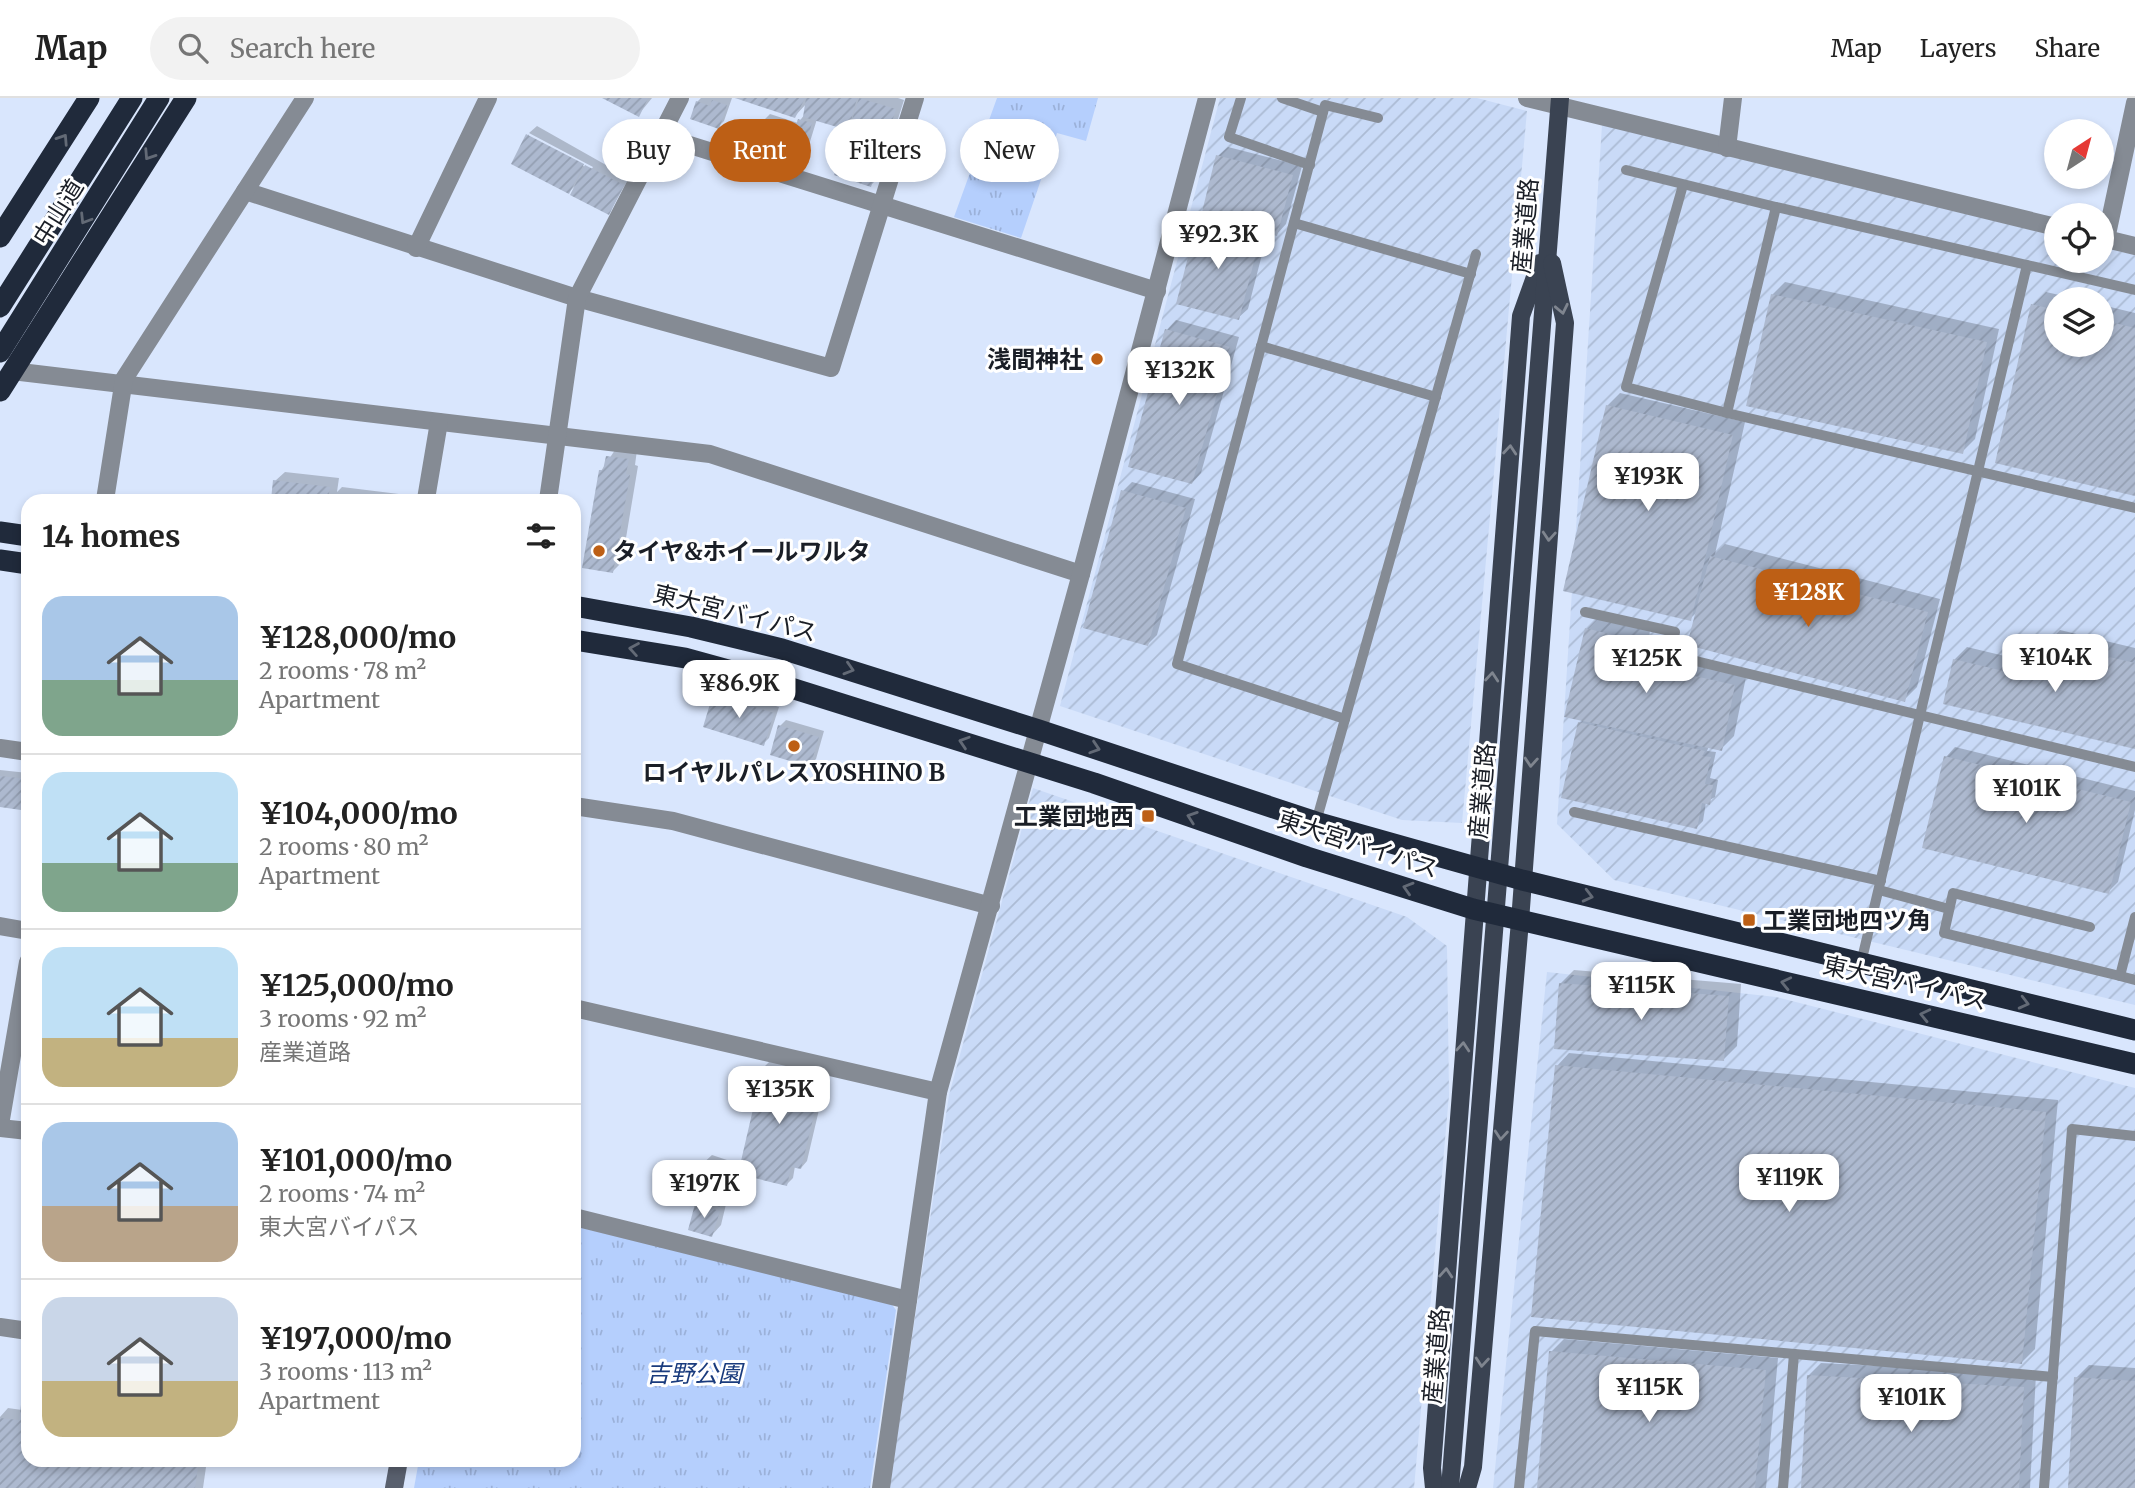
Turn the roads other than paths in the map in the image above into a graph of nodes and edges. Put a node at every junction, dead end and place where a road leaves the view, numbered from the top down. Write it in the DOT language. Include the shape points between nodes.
graph roads {
  1 [pos="89,98"];
  2 [pos="132,98"];
  3 [pos="159,98"];
  4 [pos="186,98"];
  5 [pos="305,98"];
  6 [pos="488,98"];
  7 [pos="680,98"];
  8 [pos="915,98"];
  9 [pos="1207,98"];
  10 [pos="1241,98"];
  11 [pos="1282,98"];
  12 [pos="1527,98"];
  13 [pos="1733,98"];
  14 [pos="1560,102"];
  15 [pos="2135,103"];
  16 [pos="1323,112"];
  17 [pos="1377,118"];
  18 [pos="670,119"];
  19 [pos="695,147"];
  20 [pos="1727,148"];
  21 [pos="1310,165"];
  22 [pos="1626,170"];
  23 [pos="637,182"];
  24 [pos="1683,185"];
  25 [pos="245,191"];
  26 [pos="2112,203"];
  27 [pos="881,205"];
  28 [pos="1776,207"];
  29 [pos="1294,223"];
  30 [pos="2044,224"];
  31 [pos="2,229"];
  32 [pos="2114,241"];
  33 [pos="1548,242"];
  34 [pos="2135,246"];
  35 [pos="416,248"];
  36 [pos="1476,254"];
  37 [pos="2027,265"];
  38 [pos="1471,274"];
  39 [pos="2135,290"];
  40 [pos="1157,291"];
  41 [pos="578,298"];
  42 [pos="0,307"];
  43 [pos="1261,346"];
  44 [pos="0,352"];
  45 [pos="12,371"];
  46 [pos="123,387"];
  47 [pos="0,391"];
  48 [pos="1436,397"];
  49 [pos="1727,412"];
  50 [pos="439,422"];
  51 [pos="557,435"];
  52 [pos="1978,472"];
  53 [pos="106,494"];
  54 [pos="427,494"];
  55 [pos="549,494"];
  56 [pos="2135,509"];
  57 [pos="0,532"];
  58 [pos="21,535"];
  59 [pos="0,560"];
  60 [pos="21,564"];
  61 [pos="21,566"];
  62 [pos="0,569"];
  63 [pos="1081,574"];
  64 [pos="581,607"];
  65 [pos="1585,612"];
  66 [pos="581,641"];
  67 [pos="1920,715"];
  68 [pos="1345,719"];
  69 [pos="1039,730"];
  70 [pos="0,748"];
  71 [pos="21,751"];
  72 [pos="1029,763"];
  73 [pos="2135,767"];
  74 [pos="581,807"];
  75 [pos="1574,812"];
  76 [pos="1316,822"];
  77 [pos="1477,867"];
  78 [pos="1522,880"];
  79 [pos="1880,886"];
  80 [pos="991,906"];
  81 [pos="1473,909"];
  82 [pos="1949,909"];
  83 [pos="2135,917"];
  84 [pos="1520,921"];
  85 [pos="0,926"];
  86 [pos="2090,927"];
  87 [pos="21,930"];
  88 [pos="1861,964"];
  89 [pos="2120,976"];
  90 [pos="2135,980"];
  91 [pos="21,1003"];
  92 [pos="581,1010"];
  93 [pos="2135,1030"];
  94 [pos="2135,1064"];
  95 [pos="938,1093"];
  96 [pos="0,1126"];
  97 [pos="21,1130"];
  98 [pos="2135,1136"];
  99 [pos="581,1219"];
  100 [pos="908,1300"];
  101 [pos="0,1327"];
  102 [pos="21,1330"];
  103 [pos="1794,1354"];
  104 [pos="2053,1377"];
  105 [pos="398,1467"];
  106 [pos="394,1488"];
  107 [pos="881,1488"];
  108 [pos="1434,1488"];
  109 [pos="1450,1488"];
  110 [pos="1466,1488"];
  111 [pos="1519,1488"];
  112 [pos="1783,1488"];
  113 [pos="2044,1488"];
  31 -- 1 [label="highway, 中山道, one-way"];
  2 -- 42 [label="highway"];
  3 -- 44 [label="highway, 中山道, one-way"];
  4 -- 45 [label="highway, one-way"];
  5 -- 25 [label="street"];
  6 -- 35 [label="street"];
  7 -- 18 [label="street"];
  8 -- 27 [label="street"];
  9 -- 40 [label="street"];
  10 -- 21 [label="lane" via="1229,137"];
  11 -- 16 [label="lane"];
  12 -- 14 [label="street"];
  13 -- 20 [label="street"];
  14 -- 20 [label="street"];
  14 -- 33 [label="main road, 産業道路"];
  15 -- 26 [label="street"];
  16 -- 17 [label="lane" via="1325,105"];
  16 -- 21 [label="lane"];
  19 -- 27 [label="street"];
  20 -- 30 [label="street"];
  21 -- 29 [label="lane"];
  22 -- 24 [label="lane"];
  23 -- 41 [label="street"];
  24 -- 28 [label="lane"];
  24 -- 49 [label="lane" via="1626,387"];
  25 -- 35 [label="street"];
  25 -- 46 [label="street"];
  27 -- 40 [label="street"];
  27 -- 41 [label="street" via="831,368"];
  28 -- 37 [label="lane"];
  28 -- 49 [label="lane"];
  29 -- 38 [label="lane"];
  29 -- 43 [label="lane"];
  32 -- 34 [label="street"];
  77 -- 33 [label="main road, one-way" via="1521,316"];
  33 -- 78 [label="main road, one-way" via="1565,323"];
  33 -- 109 [label="main road, 産業道路"];
  35 -- 41 [label="street"];
  36 -- 38 [label="lane"];
  37 -- 39 [label="lane"];
  37 -- 52 [label="lane"];
  38 -- 48 [label="lane"];
  40 -- 63 [label="street"];
  41 -- 51 [label="street"];
  43 -- 48 [label="lane"];
  43 -- 68 [label="lane" via="1177,664"];
  45 -- 46 [label="street"];
  45 -- 47 [label="highway"];
  46 -- 50 [label="street"];
  46 -- 53 [label="street"];
  48 -- 68 [label="lane"];
  49 -- 52 [label="lane"];
  50 -- 51 [label="street"];
  50 -- 54 [label="street"];
  51 -- 55 [label="street"];
  51 -- 63 [label="street" via="710,454"];
  52 -- 56 [label="lane"];
  52 -- 67 [label="lane"];
  57 -- 58 [label="highway"];
  59 -- 60 [label="highway"];
  61 -- 62 [label="highway"];
  63 -- 69 [label="street"];
  64 -- 69 [label="highway, 東大宮バイパス, one-way" via="736,636"];
  65 -- 67 [label="lane" via="1675,632 1671,654"];
  72 -- 66 [label="highway, 東大宮バイパス, one-way" via="728,669"];
  67 -- 73 [label="lane"];
  67 -- 79 [label="lane"];
  68 -- 76 [label="lane"];
  69 -- 72 [label="street"];
  69 -- 76 [label="highway, 東大宮バイパス, one-way"];
  70 -- 71 [label="street"];
  72 -- 80 [label="street"];
  81 -- 72 [label="highway, 東大宮バイパス, one-way"];
  74 -- 80 [label="street" via="673,821"];
  75 -- 79 [label="lane"];
  76 -- 77 [label="highway, 東大宮バイパス"];
  77 -- 78 [label="highway, 東大宮バイパス"];
  77 -- 81 [label="main road"];
  78 -- 84 [label="main road"];
  78 -- 88 [label="highway, 東大宮バイパス, one-way"];
  79 -- 82 [label="lane"];
  79 -- 88 [label="lane"];
  80 -- 95 [label="street"];
  81 -- 84 [label="highway, 東大宮バイパス"];
  108 -- 81 [label="main road, one-way"];
  82 -- 86 [label="lane" via="1953,893"];
  82 -- 89 [label="lane" via="1944,933"];
  83 -- 89 [label="lane"];
  94 -- 84 [label="highway, 東大宮バイパス, one-way"];
  84 -- 110 [label="main road, one-way" via="1473,1467"];
  85 -- 87 [label="street"];
  88 -- 93 [label="highway, 東大宮バイパス, one-way"];
  89 -- 90 [label="lane"];
  91 -- 96 [label="street"];
  92 -- 95 [label="street"];
  95 -- 100 [label="street"];
  96 -- 97 [label="street"];
  98 -- 104 [label="lane" via="2072,1129"];
  99 -- 100 [label="street"];
  100 -- 107 [label="street"];
  101 -- 102 [label="street"];
  103 -- 104 [label="lane"];
  103 -- 111 [label="lane" via="1535,1331"];
  103 -- 112 [label="lane"];
  104 -- 113 [label="lane"];
  105 -- 106 [label="street"];
}
